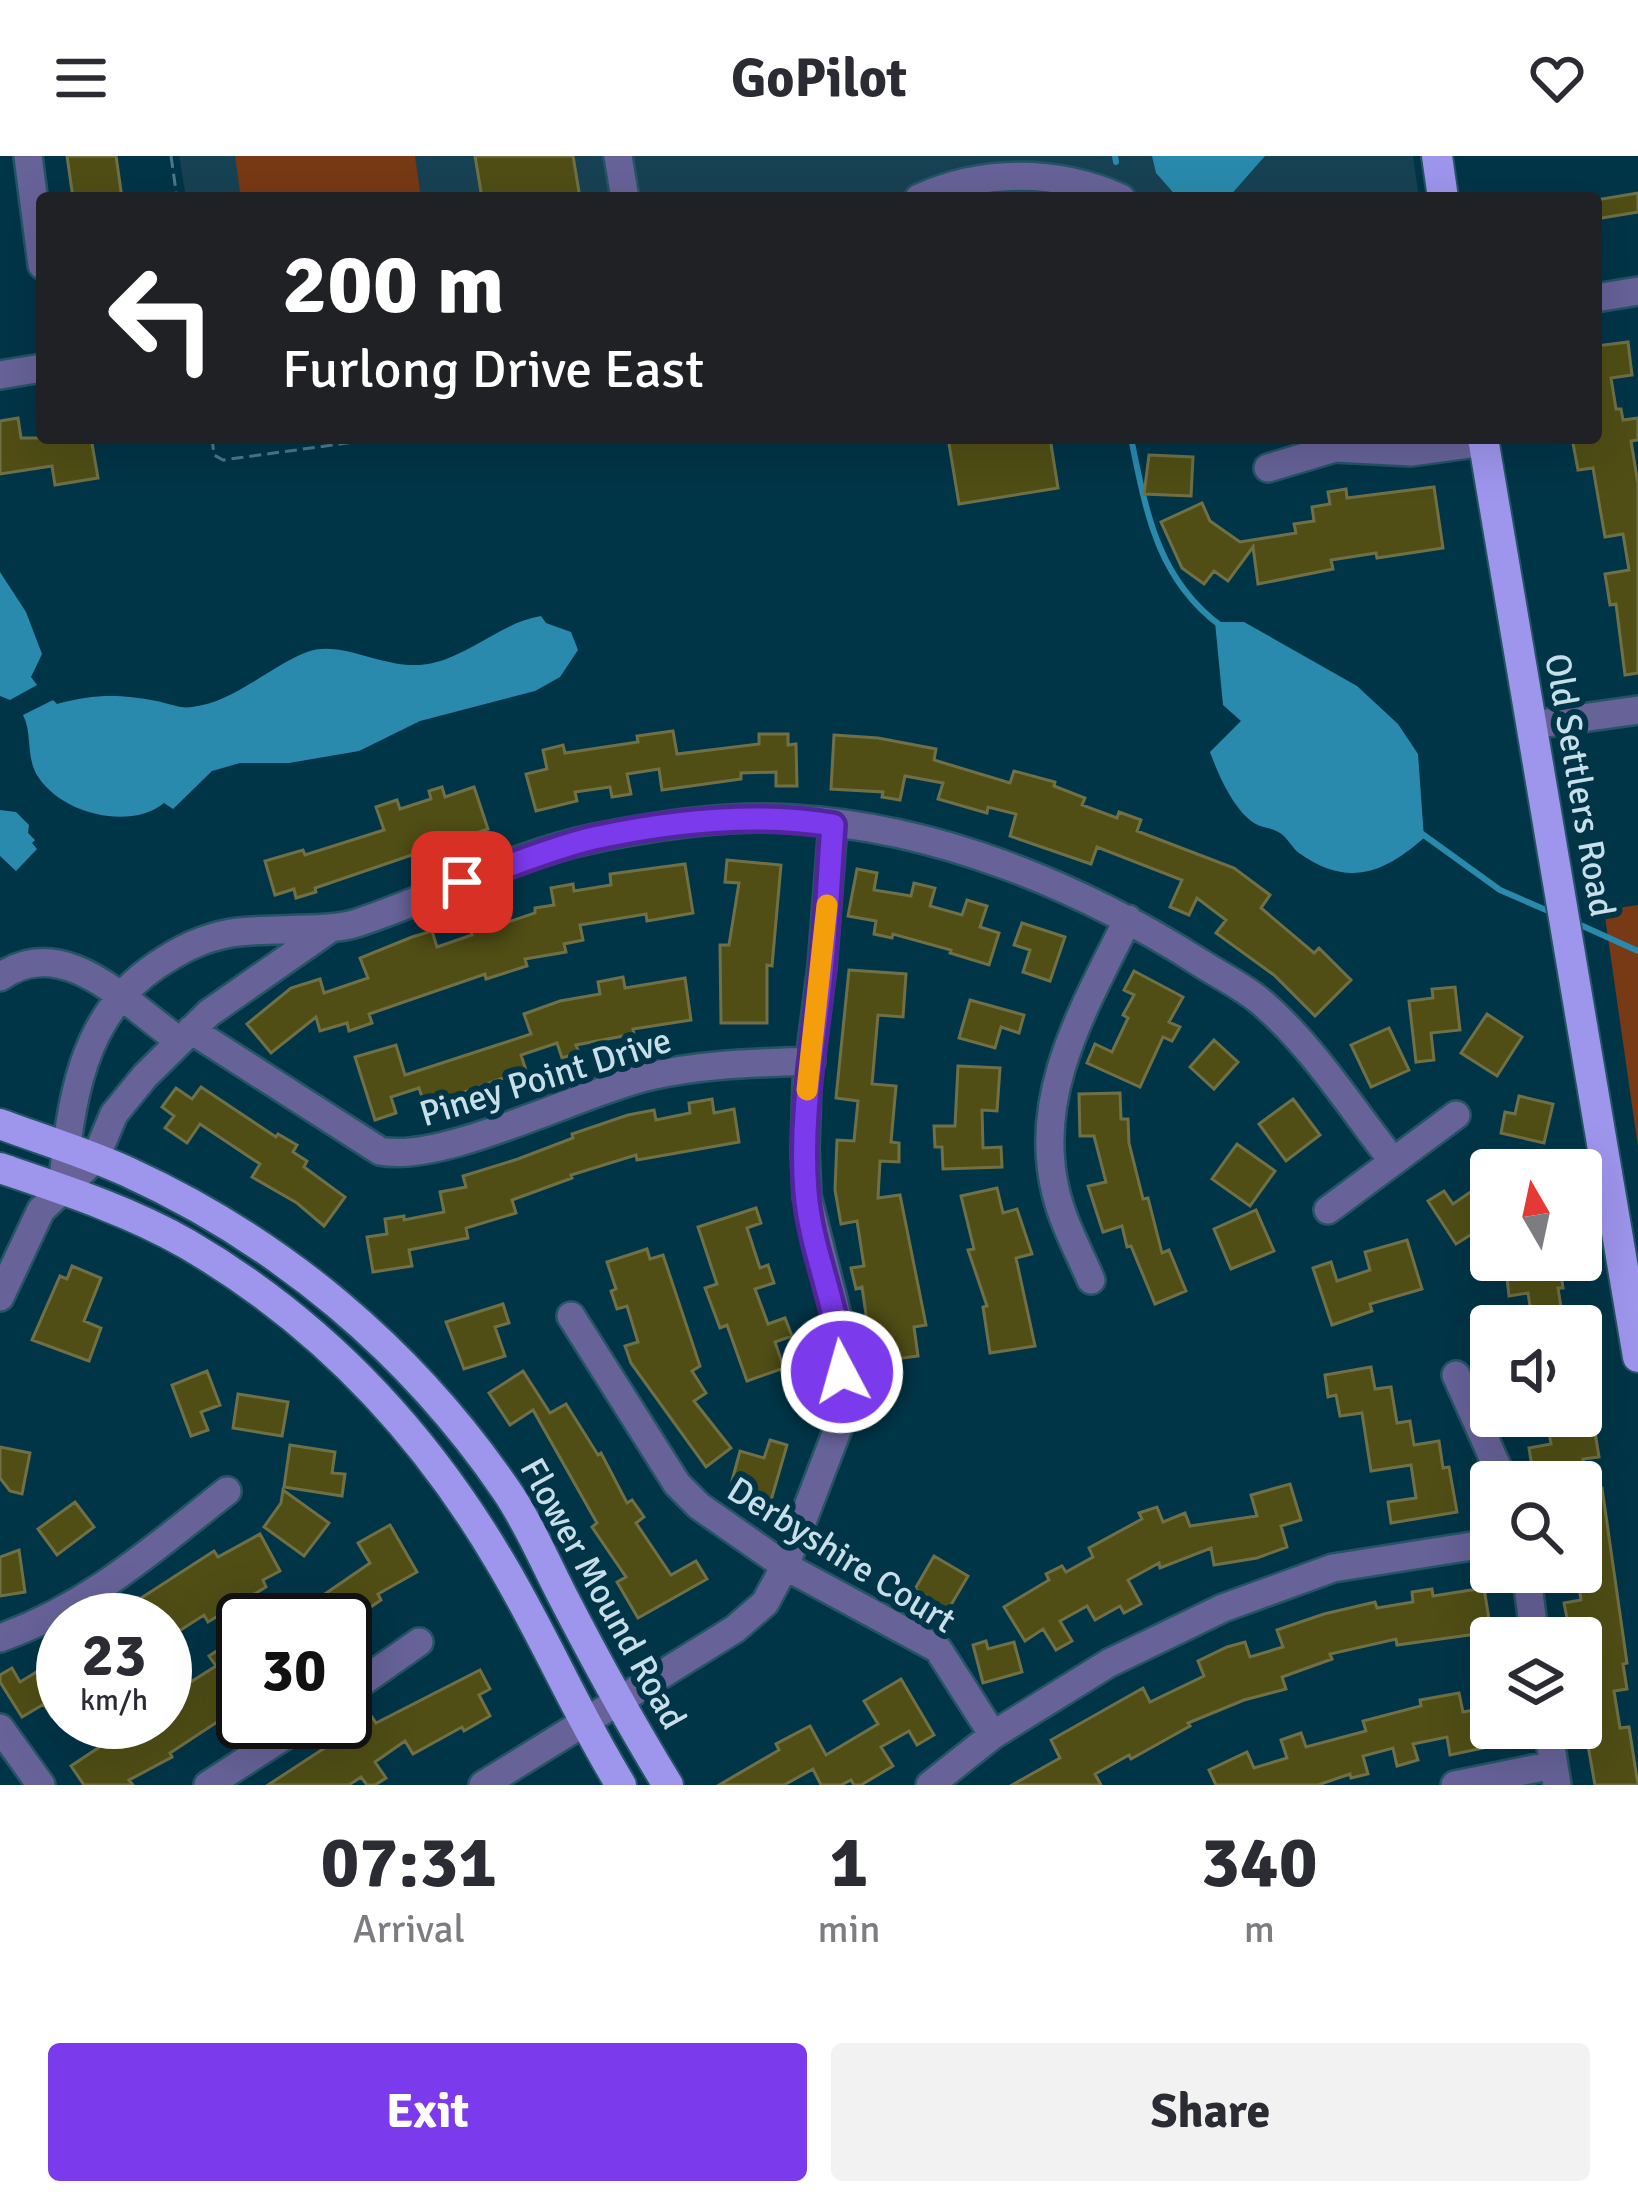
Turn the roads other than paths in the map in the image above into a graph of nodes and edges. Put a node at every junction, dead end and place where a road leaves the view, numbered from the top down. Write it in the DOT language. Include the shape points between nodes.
graph roads {
  1 [pos="28,156"];
  2 [pos="618,156"];
  3 [pos="1437,156"];
  4 [pos="983,167"];
  5 [pos="624,192"];
  6 [pos="931,192"];
  7 [pos="1100,192"];
  8 [pos="1442,192"];
  9 [pos="36,218"];
  10 [pos="1638,291"];
  11 [pos="1602,297"];
  12 [pos="36,369"];
  13 [pos="0,375"];
  14 [pos="1459,444"];
  15 [pos="1484,444"];
  16 [pos="1268,468"];
  17 [pos="1638,710"];
  18 [pos="1532,725"];
  19 [pos="833,825"];
  20 [pos="1128,919"];
  21 [pos="334,925"];
  22 [pos="0,977"];
  23 [pos="118,998"];
  24 [pos="186,1036"];
  25 [pos="811,1060"];
  26 [pos="1456,1115"];
  27 [pos="0,1124"];
  28 [pos="81,1154"];
  29 [pos="1393,1161"];
  30 [pos="0,1168"];
  31 [pos="62,1188"];
  32 [pos="1328,1210"];
  33 [pos="1091,1280"];
  34 [pos="0,1297"];
  35 [pos="571,1316"];
  36 [pos="1638,1358"];
  37 [pos="1456,1375"];
  38 [pos="1495,1461"];
  39 [pos="227,1491"];
  40 [pos="1470,1546"];
  41 [pos="785,1566"];
  42 [pos="0,1638"];
  43 [pos="419,1642"];
  44 [pos="372,1675"];
  45 [pos="618,1702"];
  46 [pos="583,1723"];
  47 [pos="0,1730"];
  48 [pos="993,1735"];
  49 [pos="264,1749"];
  50 [pos="1555,1775"];
  51 [pos="41,1785"];
  52 [pos="208,1785"];
  53 [pos="483,1785"];
  54 [pos="621,1785"];
  55 [pos="668,1785"];
  56 [pos="930,1785"];
  57 [pos="1455,1785"];
  1 -- 9 [label="street"];
  2 -- 5 [label="street"];
  3 -- 8 [label="main road"];
  4 -- 6 [label="street"];
  4 -- 7 [label="street"];
  10 -- 11 [label="street"];
  12 -- 13 [label="street"];
  14 -- 16 [label="street" via="1411,452 1335,448"];
  15 -- 18 [label="main road, Old Settlers Road"];
  17 -- 18 [label="street"];
  18 -- 36 [label="main road, Old Settlers Road"];
  19 -- 20 [label="street" via="994,862"];
  19 -- 21 [label="street" via="742,818 591,839 352,926"];
  19 -- 25 [label="street"];
  20 -- 29 [label="street" via="1258,999"];
  20 -- 33 [label="street" via="1061,1061 1048,1127 1056,1196"];
  21 -- 23 [label="street" via="197,941"];
  21 -- 24 [label="street"];
  22 -- 23 [label="street, Piney Point Drive" via="18,964 57,961 96,977"];
  23 -- 24 [label="street, Piney Point Drive"];
  23 -- 28 [label="street" via="76,1080"];
  24 -- 25 [label="street, Piney Point Drive" via="396,1154 444,1147 641,1078"];
  24 -- 28 [label="street"];
  25 -- 41 [label="street" via="806,1196 841,1331 844,1412"];
  26 -- 29 [label="street"];
  27 -- 28 [label="main road, Flower Mound Road"];
  28 -- 31 [label="street"];
  28 -- 45 [label="main road, Flower Mound Road" via="245,1234 379,1340 458,1424 509,1494"];
  29 -- 32 [label="street"];
  30 -- 31 [label="main road"];
  31 -- 34 [label="street" via="41,1210"];
  31 -- 46 [label="main road" via="184,1242 344,1358 499,1559"];
  35 -- 41 [label="street, Derbyshire Court" via="677,1484"];
  37 -- 38 [label="street"];
  39 -- 42 [label="street" via="98,1593"];
  40 -- 48 [label="street" via="1333,1568 1223,1608 1109,1663"];
  41 -- 45 [label="street" via="765,1603 735,1629"];
  41 -- 48 [label="street, Derbyshire Court" via="938,1649"];
  43 -- 44 [label="street"];
  45 -- 46 [label="street"];
  45 -- 55 [label="main road, Flower Mound Road"];
  46 -- 53 [label="street"];
  46 -- 54 [label="main road"];
  47 -- 51 [label="street"];
  48 -- 56 [label="street"];
  49 -- 52 [label="street"];
  50 -- 57 [label="street"];
}
